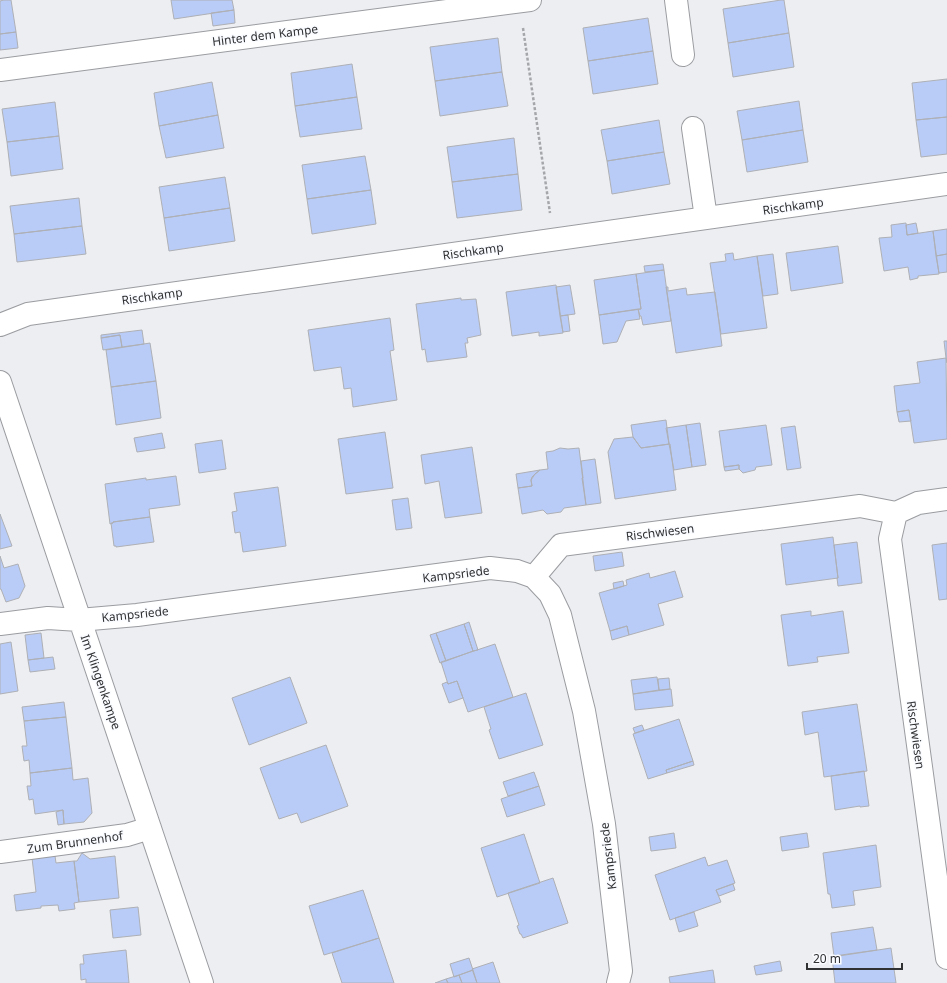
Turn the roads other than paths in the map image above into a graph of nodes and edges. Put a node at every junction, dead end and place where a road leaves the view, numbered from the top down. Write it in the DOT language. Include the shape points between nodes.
graph roads {
  1 [pos="676,0"];
  2 [pos="524,1"];
  3 [pos="683,56"];
  4 [pos="0,70"];
  5 [pos="693,128"];
  6 [pos="947,184"];
  7 [pos="706,218"];
  8 [pos="0,325"];
  9 [pos="0,382"];
  10 [pos="947,499"];
  11 [pos="896,513"];
  12 [pos="534,577"];
  13 [pos="80,620"];
  14 [pos="0,624"];
  15 [pos="150,828"];
  16 [pos="0,852"];
  17 [pos="947,958"];
  18 [pos="202,983"];
  19 [pos="618,983"];
  1 -- 3 [label="street"];
  2 -- 4 [label="street, Hinter dem Kampe"];
  5 -- 7 [label="street"];
  6 -- 7 [label="street, Rischkamp"];
  7 -- 8 [label="street, Rischkamp" via="28,314"];
  9 -- 13 [label="street, Im Klingenkampe"];
  10 -- 11 [label="street" via="918,503"];
  11 -- 12 [label="street, Rischwiesen" via="860,506 561,545"];
  11 -- 17 [label="street, Rischwiesen" via="890,540"];
  12 -- 13 [label="street, Kampsriede" via="517,571 490,568 138,615"];
  12 -- 19 [label="street, Kampsriede" via="550,594 560,615 584,711 604,824 621,971"];
  13 -- 14 [label="street, Kampsriede" via="48,618"];
  13 -- 15 [label="street, Im Klingenkampe"];
  15 -- 16 [label="street, Zum Brunnenhof" via="127,835"];
  15 -- 18 [label="street, Im Klingenkampe"];
}
